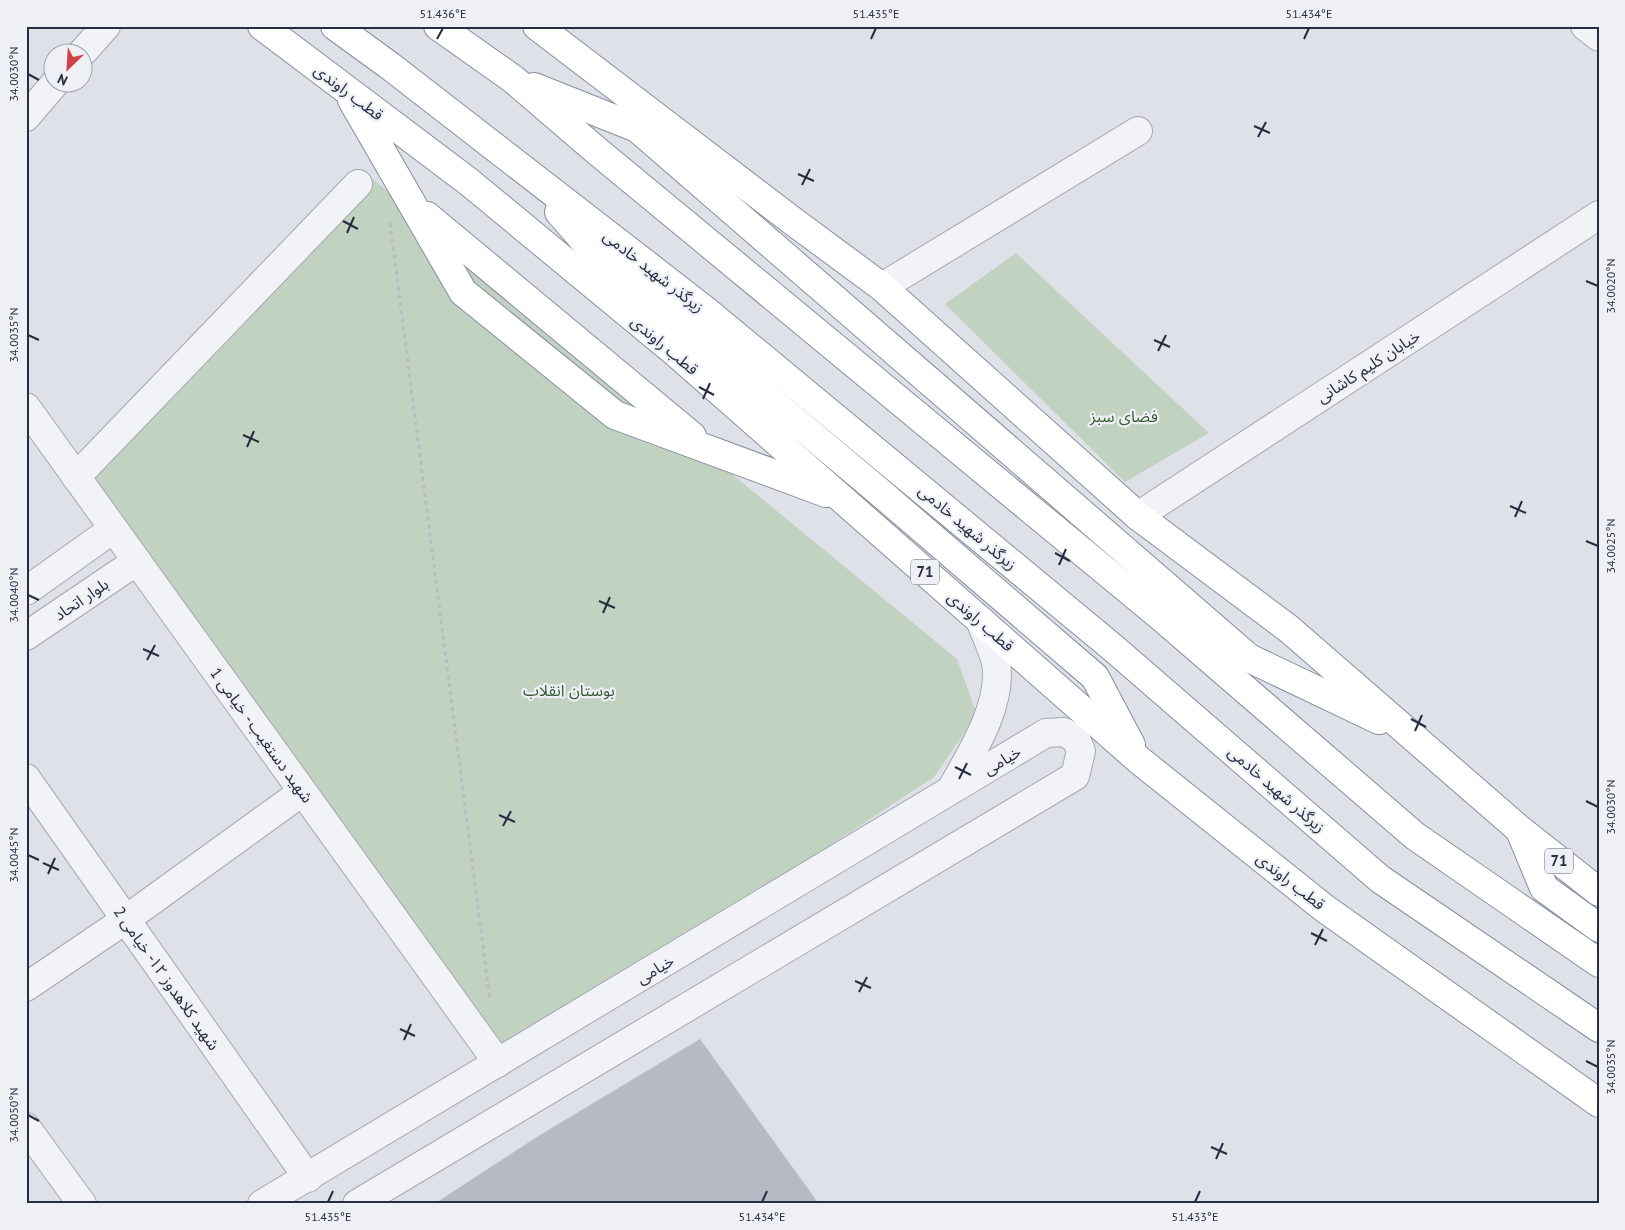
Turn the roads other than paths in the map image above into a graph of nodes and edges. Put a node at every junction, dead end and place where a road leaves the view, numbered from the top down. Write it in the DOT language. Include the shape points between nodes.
graph roads {
  1 [pos="106,26"];
  2 [pos="262,26"];
  3 [pos="335,26"];
  4 [pos="438,26"];
  5 [pos="537,26"];
  6 [pos="1585,26"];
  7 [pos="1599,37"];
  8 [pos="92,42"];
  9 [pos="513,79"];
  10 [pos="346,90"];
  11 [pos="47,92"];
  12 [pos="26,117"];
  13 [pos="1138,131"];
  14 [pos="515,163"];
  15 [pos="358,184"];
  16 [pos="1599,215"];
  17 [pos="882,287"];
  18 [pos="26,407"];
  19 [pos="76,476"];
  20 [pos="842,499"];
  21 [pos="1138,516"];
  22 [pos="113,529"];
  23 [pos="137,561"];
  24 [pos="26,591"];
  25 [pos="980,620"];
  26 [pos="26,636"];
  27 [pos="1410,735"];
  28 [pos="1139,760"];
  29 [pos="26,778"];
  30 [pos="951,790"];
  31 [pos="302,792"];
  32 [pos="1519,829"];
  33 [pos="1599,892"];
  34 [pos="125,920"];
  35 [pos="1599,928"];
  36 [pos="1599,963"];
  37 [pos="26,987"];
  38 [pos="1599,1028"];
  39 [pos="498,1064"];
  40 [pos="1594,1097"];
  41 [pos="26,1127"];
  42 [pos="308,1178"];
  43 [pos="82,1204"];
  44 [pos="262,1204"];
  45 [pos="357,1204"];
  1 -- 8 [label="street"];
  2 -- 10 [label="highway, قطب راوندی / 71"];
  3 -- 14 [label="highway, زیرگذر شهید خادمی"];
  4 -- 9 [label="highway"];
  5 -- 17 [label="highway, 71"];
  6 -- 7 [label="street"];
  9 -- 27 [label="highway" via="637,128 1249,658"];
  9 -- 36 [label="highway" via="1160,616 1415,836"];
  10 -- 20 [label="highway, قطب راوندی / 71" via="469,182 676,353"];
  10 -- 20 [label="highway" via="400,211 707,449"];
  11 -- 12 [label="street"];
  13 -- 17 [label="street"];
  14 -- 28 [label="highway" via="593,251 1095,677"];
  14 -- 38 [label="highway, زیرگذر شهید خادمی" via="706,310 1112,647 1380,878"];
  15 -- 19 [label="street"];
  16 -- 21 [label="street, خیابان کلیم کاشانی"];
  17 -- 21 [label="highway, 71"];
  18 -- 19 [label="street, شهید دستغیب - خیامی 1"];
  19 -- 22 [label="street, شهید دستغیب - خیامی 1"];
  20 -- 25 [label="highway, قطب راوندی / 71"];
  21 -- 27 [label="highway, 71" via="1289,630"];
  22 -- 23 [label="street, شهید دستغیب - خیامی 1"];
  22 -- 24 [label="street"];
  23 -- 26 [label="street, بلوار اتحاد"];
  23 -- 31 [label="street, شهید دستغیب - خیامی 1"];
  25 -- 28 [label="highway, قطب راوندی / 71"];
  25 -- 30 [label="street" via="996,664 995,698 981,736"];
  27 -- 32 [label="highway, 71"];
  28 -- 40 [label="highway, قطب راوندی / 71" via="1324,908"];
  29 -- 34 [label="street, شهید کلاهدوز ۱۲- خیامی 2"];
  30 -- 39 [label="street, خیامی"];
  30 -- 45 [label="street, خیامی" via="1046,733 1064,732 1076,739 1082,751 1075,776"];
  31 -- 34 [label="street"];
  31 -- 39 [label="street, شهید دستغیب - خیامی 1"];
  32 -- 33 [label="highway, 71"];
  32 -- 35 [label="highway" via="1544,888"];
  34 -- 37 [label="street"];
  34 -- 42 [label="street, شهید کلاهدوز ۱۲- خیامی 2"];
  39 -- 42 [label="street, خیامی"];
  41 -- 43 [label="street"];
  42 -- 44 [label="street, خیامی"];
}
